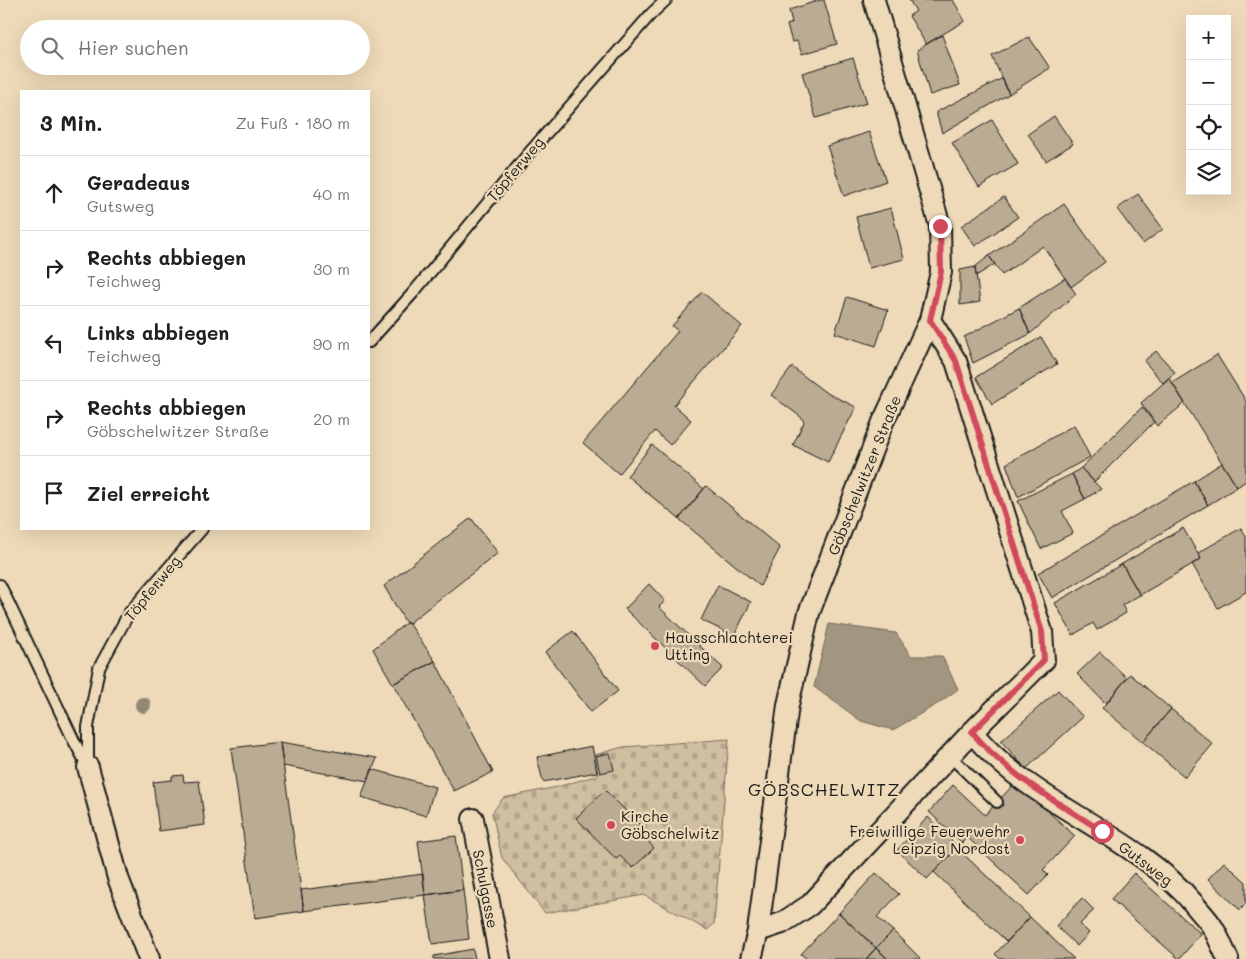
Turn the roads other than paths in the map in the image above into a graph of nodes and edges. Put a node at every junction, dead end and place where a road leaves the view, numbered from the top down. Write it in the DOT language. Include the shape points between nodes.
graph roads {
  1 [pos="666,0"];
  2 [pos="874,0"];
  3 [pos="930,320"];
  4 [pos="370,341"];
  5 [pos="201,530"];
  6 [pos="0,585"];
  7 [pos="972,732"];
  8 [pos="950,756"];
  9 [pos="88,767"];
  10 [pos="997,802"];
  11 [pos="473,819"];
  12 [pos="758,931"];
  13 [pos="1246,954"];
  14 [pos="149,959"];
  15 [pos="500,959"];
  16 [pos="752,959"];
  17 [pos="1228,959"];
  18 [pos="1232,959"];
  1 -- 4 [label="lane, Töpferweg" via="535,145"];
  2 -- 3 [label="street, Göbschelwitzer Straße" via="940,226 941,272"];
  3 -- 7 [label="street" via="956,361 1042,632 1044,660"];
  3 -- 12 [label="street, Göbschelwitzer Straße" via="883,422 809,613 788,705"];
  5 -- 9 [label="lane, Töpferweg" via="129,614 99,668 88,727"];
  6 -- 9 [label="lane, Töpferweg"];
  7 -- 8 [label="street"];
  7 -- 17 [label="street, Gutsweg" via="986,749 1026,781 1155,866 1186,894 1213,927"];
  8 -- 10 [label="lane"];
  8 -- 12 [label="street" via="810,905 782,922"];
  9 -- 14 [label="street, Töpferweg" via="118,878"];
  11 -- 15 [label="street, Schulgasse"];
  12 -- 16 [label="street, Göbschelwitzer Straße"];
  13 -- 18 [label="street"];
}
